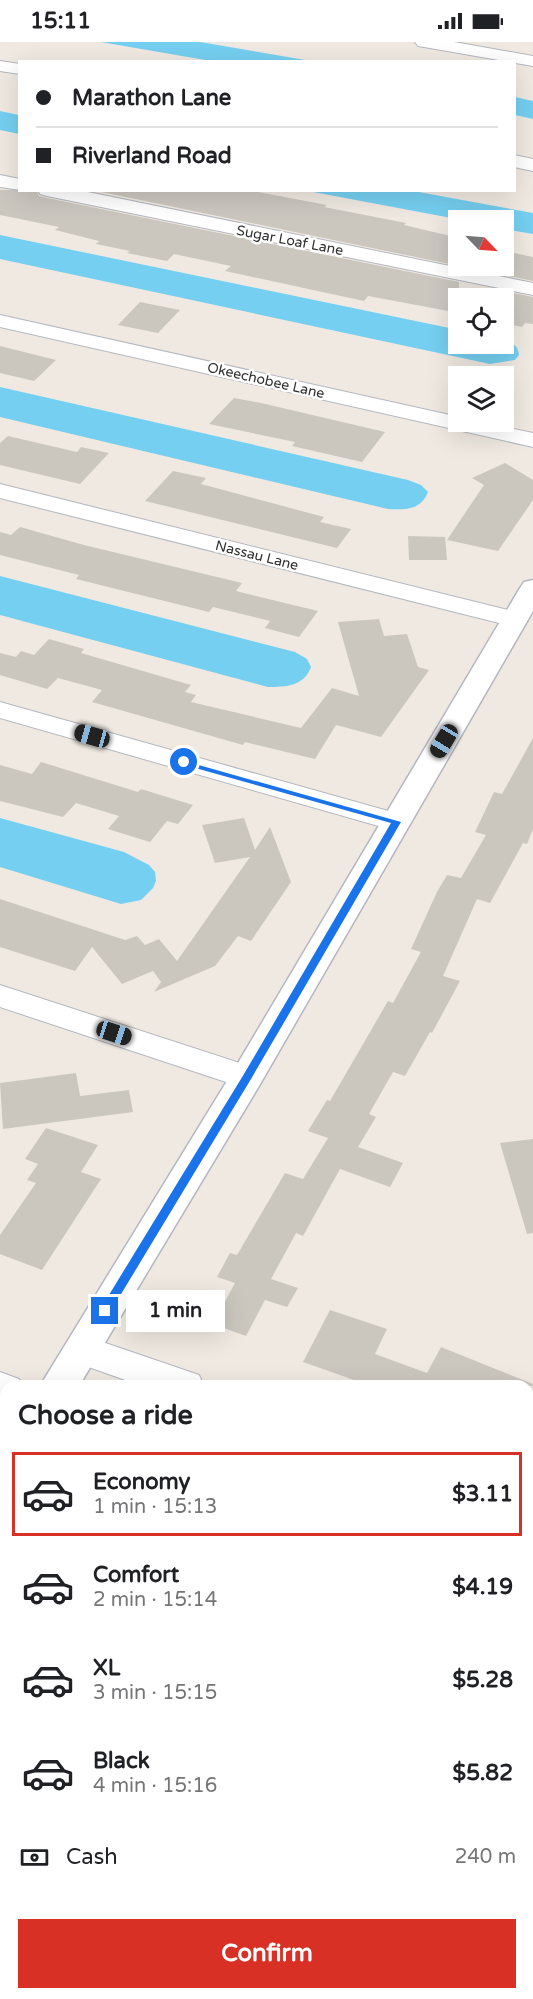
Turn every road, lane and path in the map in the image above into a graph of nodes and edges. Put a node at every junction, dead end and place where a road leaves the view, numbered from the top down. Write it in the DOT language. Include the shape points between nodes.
graph roads {
  1 [pos="424,42"];
  2 [pos="533,61"];
  3 [pos="0,66"];
  4 [pos="18,69"];
  5 [pos="516,161"];
  6 [pos="533,165"];
  7 [pos="0,181"];
  8 [pos="18,185"];
  9 [pos="57,192"];
  10 [pos="533,289"];
  11 [pos="0,321"];
  12 [pos="533,440"];
  13 [pos="0,491"];
  14 [pos="533,588"];
  15 [pos="515,619"];
  16 [pos="0,710"];
  17 [pos="396,822"];
  18 [pos="0,996"];
  19 [pos="247,1077"];
  20 [pos="82,1350"];
  21 [pos="63,1380"];
  22 [pos="169,1380"];
  1 -- 2 [label="street"];
  3 -- 4 [label="street"];
  5 -- 6 [label="street"];
  7 -- 8 [label="street"];
  9 -- 10 [label="street, Sugar Loaf Lane"];
  11 -- 12 [label="street, Okeechobee Lane"];
  13 -- 15 [label="street, Nassau Lane"];
  14 -- 15 [label="street"];
  15 -- 17 [label="street"];
  16 -- 17 [label="street"];
  17 -- 19 [label="street"];
  18 -- 19 [label="street"];
  19 -- 20 [label="street"];
  20 -- 21 [label="street"];
  20 -- 22 [label="street"];
}
